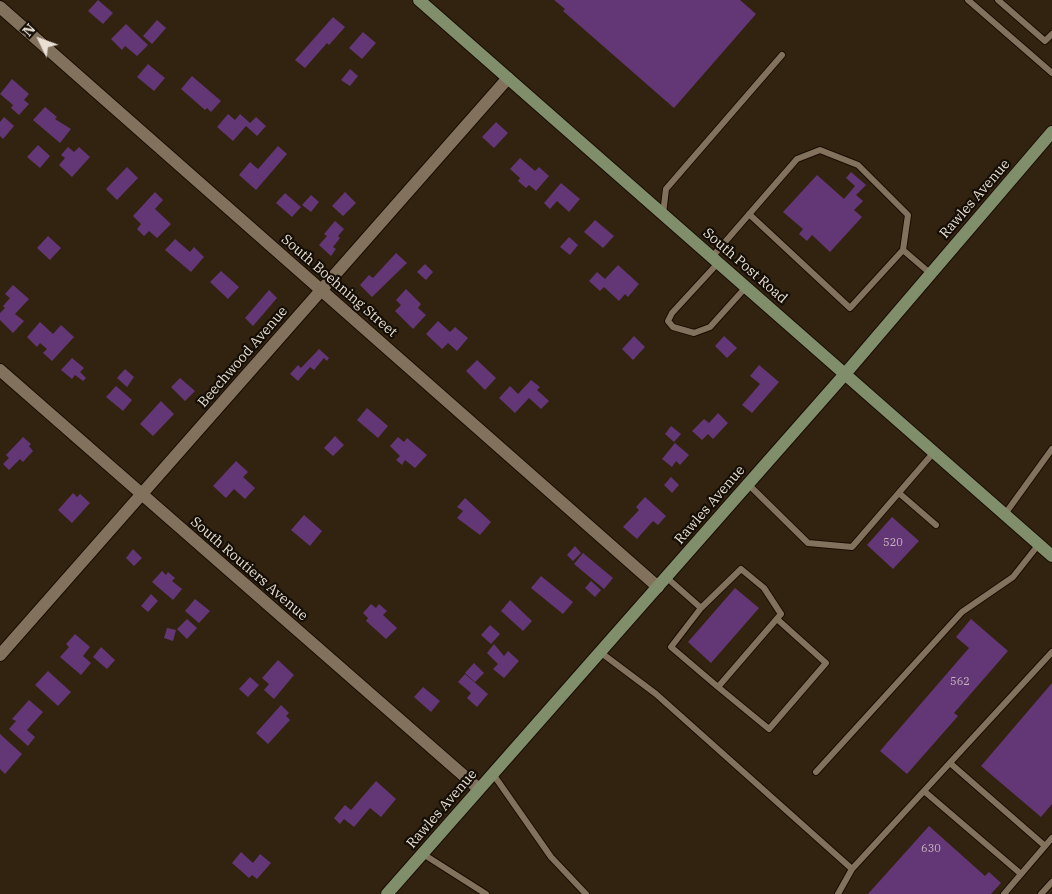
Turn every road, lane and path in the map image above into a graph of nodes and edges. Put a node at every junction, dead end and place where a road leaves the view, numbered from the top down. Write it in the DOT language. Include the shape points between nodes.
graph roads {
  1 [pos="419,0"];
  2 [pos="968,0"];
  3 [pos="998,0"];
  4 [pos="0,6"];
  5 [pos="1052,34"];
  6 [pos="782,55"];
  7 [pos="1052,73"];
  8 [pos="508,78"];
  9 [pos="1052,132"];
  10 [pos="663,214"];
  11 [pos="749,214"];
  12 [pos="903,250"];
  13 [pos="715,260"];
  14 [pos="931,274"];
  15 [pos="746,287"];
  16 [pos="321,290"];
  17 [pos="0,370"];
  18 [pos="845,374"];
  19 [pos="1052,449"];
  20 [pos="934,452"];
  21 [pos="748,484"];
  22 [pos="899,493"];
  23 [pos="141,494"];
  24 [pos="1004,514"];
  25 [pos="936,525"];
  26 [pos="1039,544"];
  27 [pos="1052,556"];
  28 [pos="662,582"];
  29 [pos="701,608"];
  30 [pos="777,619"];
  31 [pos="600,652"];
  32 [pos="1052,652"];
  33 [pos="0,655"];
  34 [pos="718,687"];
  35 [pos="950,763"];
  36 [pos="816,772"];
  37 [pos="492,774"];
  38 [pos="479,790"];
  39 [pos="924,791"];
  40 [pos="1052,838"];
  41 [pos="1045,846"];
  42 [pos="423,854"];
  43 [pos="852,869"];
  44 [pos="1022,874"];
  45 [pos="1052,882"];
  46 [pos="388,894"];
  47 [pos="486,894"];
  48 [pos="586,894"];
  49 [pos="838,894"];
  50 [pos="1004,894"];
  51 [pos="1041,894"];
  1 -- 8 [label="street, South Post Road"];
  2 -- 7 [label="lane"];
  3 -- 5 [label="lane" via="1045,41"];
  4 -- 16 [label="street, South Boehning Street"];
  6 -- 10 [label="lane" via="666,189"];
  8 -- 10 [label="street, South Post Road"];
  8 -- 16 [label="street, Beechwood Avenue"];
  9 -- 14 [label="street, Rawles Avenue"];
  10 -- 13 [label="street, South Post Road"];
  11 -- 12 [label="lane" via="850,308"];
  11 -- 12 [label="lane" via="798,159 820,150 858,165 908,214"];
  11 -- 13 [label="lane"];
  12 -- 14 [label="lane"];
  13 -- 15 [label="street, South Post Road"];
  13 -- 15 [label="lane" via="672,313 668,321 673,327 694,333 710,327"];
  14 -- 18 [label="street, Rawles Avenue"];
  15 -- 18 [label="street, South Post Road"];
  16 -- 23 [label="street, Beechwood Avenue"];
  16 -- 28 [label="street, South Boehning Street"];
  17 -- 23 [label="street, South Routiers Avenue"];
  18 -- 20 [label="street, South Post Road"];
  18 -- 21 [label="street, Rawles Avenue"];
  19 -- 24 [label="lane"];
  20 -- 22 [label="lane"];
  20 -- 24 [label="street, South Post Road"];
  21 -- 22 [label="lane" via="808,543 852,547"];
  21 -- 28 [label="street, Rawles Avenue"];
  22 -- 25 [label="lane"];
  23 -- 33 [label="street, Beechwood Avenue"];
  23 -- 38 [label="street, South Routiers Avenue"];
  24 -- 26 [label="street, South Post Road"];
  26 -- 27 [label="street, South Post Road"];
  26 -- 36 [label="lane" via="1013,577 962,612"];
  28 -- 29 [label="lane"];
  28 -- 31 [label="street, Rawles Avenue"];
  29 -- 30 [label="lane" via="741,569 764,588 782,614"];
  29 -- 34 [label="lane" via="671,647"];
  30 -- 34 [label="lane"];
  30 -- 34 [label="lane" via="826,663 775,722 768,729"];
  31 -- 37 [label="street, Rawles Avenue"];
  31 -- 43 [label="lane" via="656,694"];
  32 -- 35 [label="lane"];
  35 -- 39 [label="lane"];
  35 -- 41 [label="lane"];
  37 -- 38 [label="street, Rawles Avenue"];
  37 -- 48 [label="lane" via="551,857"];
  38 -- 42 [label="street, Rawles Avenue"];
  39 -- 43 [label="lane"];
  39 -- 44 [label="lane"];
  40 -- 41 [label="lane"];
  41 -- 44 [label="lane"];
  42 -- 46 [label="street, Rawles Avenue"];
  42 -- 47 [label="lane"];
  43 -- 49 [label="lane"];
  44 -- 50 [label="lane"];
  45 -- 51 [label="lane"];
}
